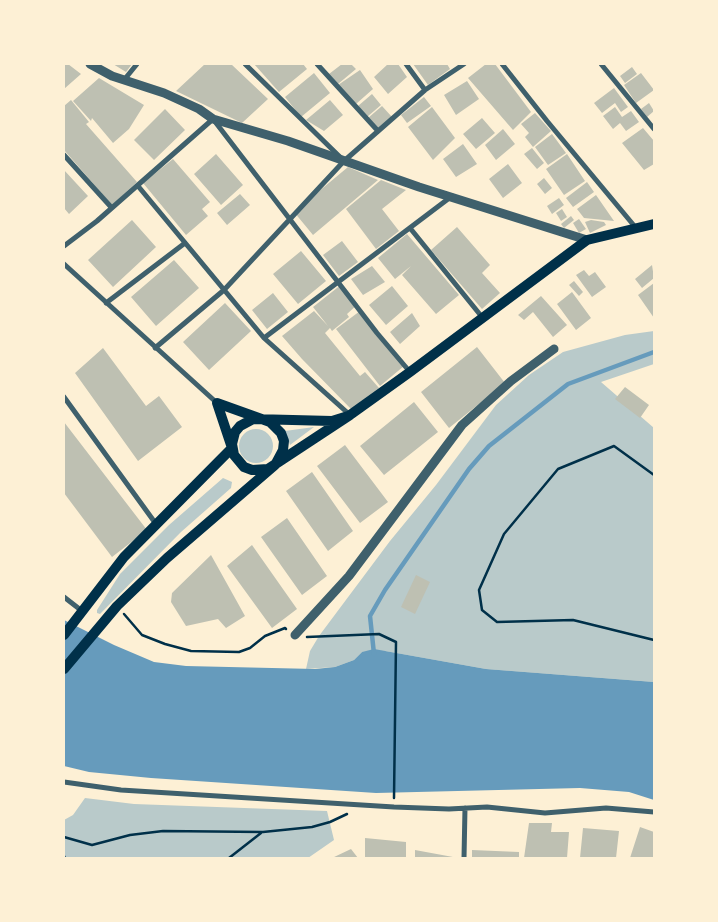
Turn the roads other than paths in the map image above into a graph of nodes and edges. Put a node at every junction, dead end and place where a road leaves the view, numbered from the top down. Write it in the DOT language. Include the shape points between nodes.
graph roads {
  1 [pos="90,64"];
  2 [pos="137,64"];
  3 [pos="245,64"];
  4 [pos="317,64"];
  5 [pos="406,64"];
  6 [pos="464,64"];
  7 [pos="502,64"];
  8 [pos="601,64"];
  9 [pos="124,80"];
  10 [pos="425,90"];
  11 [pos="213,119"];
  12 [pos="654,129"];
  13 [pos="378,131"];
  14 [pos="64,155"];
  15 [pos="344,161"];
  16 [pos="138,186"];
  17 [pos="452,196"];
  18 [pos="111,207"];
  19 [pos="289,219"];
  20 [pos="654,224"];
  21 [pos="410,228"];
  22 [pos="636,228"];
  23 [pos="587,240"];
  24 [pos="185,243"];
  25 [pos="64,246"];
  26 [pos="64,264"];
  27 [pos="339,281"];
  28 [pos="224,290"];
  29 [pos="106,303"];
  30 [pos="482,317"];
  31 [pos="264,338"];
  32 [pos="155,348"];
  33 [pos="554,349"];
  34 [pos="410,372"];
  35 [pos="64,397"];
  36 [pos="217,403"];
  37 [pos="349,416"];
  38 [pos="264,420"];
  39 [pos="232,448"];
  40 [pos="275,464"];
  41 [pos="157,524"];
  42 [pos="64,597"];
  43 [pos="82,611"];
  44 [pos="64,635"];
  45 [pos="295,635"];
  46 [pos="64,669"];
  47 [pos="64,782"];
  48 [pos="465,808"];
  49 [pos="654,812"];
  50 [pos="464,858"];
  1 -- 9 [label="street"];
  2 -- 9 [label="street"];
  3 -- 15 [label="street"];
  4 -- 13 [label="street"];
  5 -- 10 [label="street"];
  6 -- 10 [label="street"];
  7 -- 22 [label="street"];
  8 -- 12 [label="street"];
  9 -- 11 [label="street" via="164,92"];
  10 -- 13 [label="street"];
  11 -- 15 [label="street"];
  11 -- 16 [label="street"];
  11 -- 19 [label="street"];
  13 -- 15 [label="street"];
  14 -- 18 [label="street"];
  15 -- 17 [label="street"];
  15 -- 19 [label="street"];
  16 -- 18 [label="street"];
  16 -- 24 [label="street"];
  17 -- 21 [label="street"];
  17 -- 23 [label="street"];
  18 -- 25 [label="street"];
  19 -- 27 [label="street"];
  19 -- 28 [label="street"];
  20 -- 22 [label="main road"];
  21 -- 27 [label="street"];
  21 -- 30 [label="street"];
  22 -- 23 [label="main road"];
  23 -- 30 [label="main road"];
  24 -- 28 [label="street"];
  24 -- 29 [label="street"];
  26 -- 29 [label="street"];
  27 -- 31 [label="street"];
  27 -- 34 [label="street" via="377,334"];
  28 -- 31 [label="street"];
  28 -- 32 [label="street"];
  29 -- 32 [label="street"];
  30 -- 34 [label="main road"];
  31 -- 37 [label="street"];
  32 -- 36 [label="street"];
  33 -- 45 [label="street" via="511,381 462,425 350,576"];
  34 -- 37 [label="main road"];
  35 -- 41 [label="street"];
  36 -- 38 [label="main road"];
  36 -- 39 [label="main road"];
  37 -- 38 [label="main road" via="332,421"];
  37 -- 40 [label="main road"];
  38 -- 39 [label="main road" via="253,419 240,426"];
  38 -- 40 [label="main road" via="276,426 284,441"];
  39 -- 40 [label="main road" via="238,461 252,470 268,469"];
  39 -- 41 [label="main road"];
  40 -- 46 [label="main road" via="117,606"];
  41 -- 43 [label="main road" via="124,557"];
  42 -- 43 [label="street"];
  43 -- 44 [label="main road"];
  47 -- 48 [label="street" via="121,790 394,807"];
  48 -- 49 [label="street" via="544,813 606,808"];
  48 -- 50 [label="street"];
}
